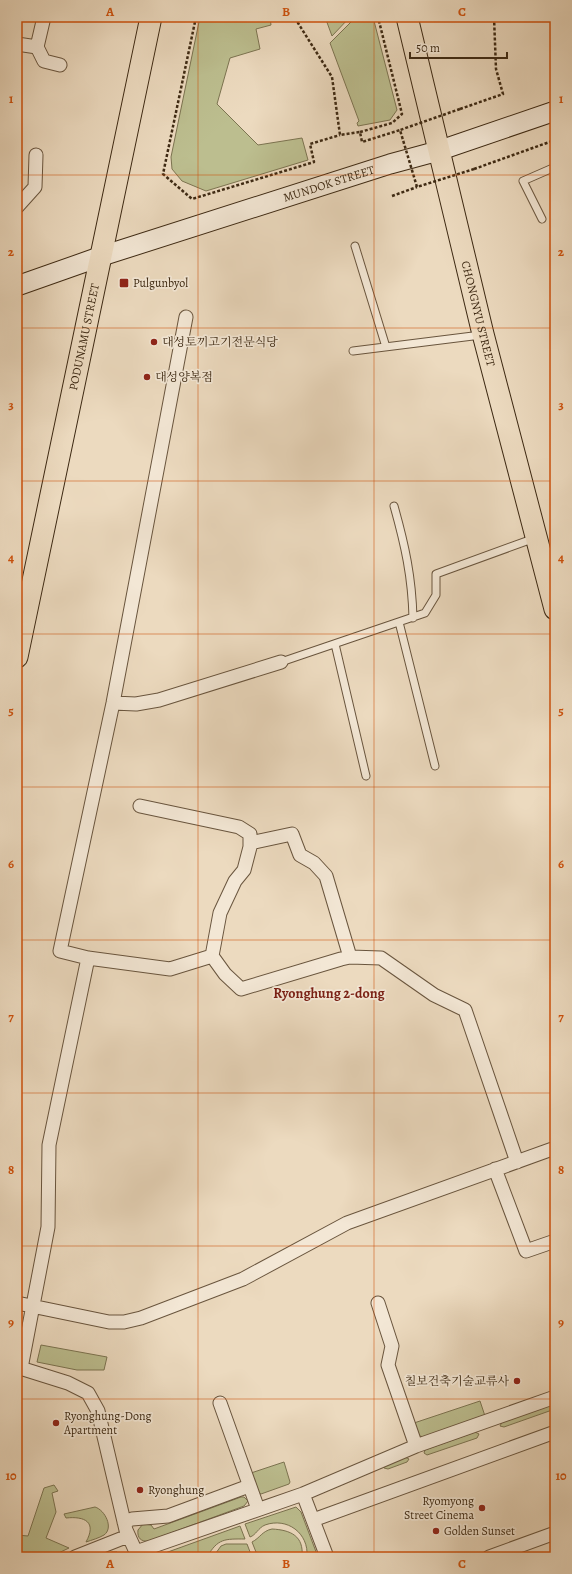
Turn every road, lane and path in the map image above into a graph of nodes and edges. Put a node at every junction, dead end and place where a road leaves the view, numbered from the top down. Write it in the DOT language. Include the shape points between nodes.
graph roads {
  1 [pos="44,17"];
  2 [pos="151,17"];
  3 [pos="196,17"];
  4 [pos="298,17"];
  5 [pos="378,17"];
  6 [pos="407,17"];
  7 [pos="494,17"];
  8 [pos="17,44"];
  9 [pos="37,47"];
  10 [pos="60,65"];
  11 [pos="555,112"];
  12 [pos="400,130"];
  13 [pos="360,132"];
  14 [pos="340,135"];
  15 [pos="555,140"];
  16 [pos="438,151"];
  17 [pos="36,155"];
  18 [pos="555,167"];
  19 [pos="417,188"];
  20 [pos="392,196"];
  21 [pos="17,207"];
  22 [pos="542,219"];
  23 [pos="355,246"];
  24 [pos="102,256"];
  25 [pos="17,286"];
  26 [pos="186,317"];
  27 [pos="483,334"];
  28 [pos="386,347"];
  29 [pos="353,352"];
  30 [pos="394,506"];
  31 [pos="535,538"];
  32 [pos="555,609"];
  33 [pos="413,618"];
  34 [pos="398,622"];
  35 [pos="335,644"];
  36 [pos="17,657"];
  37 [pos="281,662"];
  38 [pos="113,703"];
  39 [pos="435,766"];
  40 [pos="366,776"];
  41 [pos="140,806"];
  42 [pos="250,842"];
  43 [pos="212,956"];
  44 [pos="350,957"];
  45 [pos="88,958"];
  46 [pos="555,1148"];
  47 [pos="517,1162"];
  48 [pos="495,1169"];
  49 [pos="555,1241"];
  50 [pos="17,1303"];
  51 [pos="378,1303"];
  52 [pos="32,1306"];
  53 [pos="19,1368"];
  54 [pos="555,1397"];
  55 [pos="220,1403"];
  56 [pos="555,1432"];
  57 [pos="416,1446"];
  58 [pos="250,1486"];
  59 [pos="303,1494"];
  60 [pos="258,1509"];
  61 [pos="313,1520"];
  62 [pos="124,1522"];
  63 [pos="555,1533"];
  64 [pos="128,1536"];
  65 [pos="555,1553"];
  66 [pos="136,1555"];
  67 [pos="75,1557"];
  68 [pos="327,1557"];
  69 [pos="489,1557"];
  70 [pos="544,1557"];
  1 -- 9 [label="street"];
  2 -- 24 [label="main road, PODUNAMU STREET"];
  3 -- 14 [label="path" via="163,174 192,200 314,162 310,144"];
  4 -- 14 [label="path" via="298,23 332,77"];
  5 -- 13 [label="path" via="402,114 392,123"];
  6 -- 16 [label="main road, CHONGNYU STREET"];
  7 -- 12 [label="path, bridge" via="496,69 503,94"];
  8 -- 9 [label="street"];
  9 -- 10 [label="street" via="44,61"];
  11 -- 16 [label="main road, MUNDOK STREET"];
  12 -- 13 [label="path" via="362,142"];
  12 -- 19 [label="path, bridge"];
  13 -- 14 [label="path"];
  15 -- 19 [label="path, bridge"];
  16 -- 24 [label="main road, MUNDOK STREET"];
  16 -- 27 [label="main road, CHONGNYU STREET"];
  17 -- 21 [label="street" via="35,187"];
  18 -- 22 [label="lane" via="523,181"];
  19 -- 20 [label="path"];
  23 -- 28 [label="lane"];
  24 -- 25 [label="main road, MUNDOK STREET"];
  24 -- 36 [label="main road, PODUNAMU STREET"];
  26 -- 38 [label="street"];
  27 -- 28 [label="lane"];
  27 -- 31 [label="main road, CHONGNYU STREET"];
  28 -- 29 [label="lane"];
  30 -- 33 [label="lane" via="407,552"];
  31 -- 32 [label="main road, CHONGNYU STREET"];
  31 -- 33 [label="lane" via="436,574 436,595 426,613"];
  33 -- 34 [label="lane"];
  34 -- 35 [label="lane"];
  34 -- 39 [label="lane"];
  35 -- 37 [label="lane"];
  35 -- 40 [label="lane"];
  37 -- 38 [label="street" via="159,700 136,704"];
  38 -- 45 [label="street" via="60,951"];
  41 -- 42 [label="street" via="239,827 250,834"];
  42 -- 43 [label="street" via="244,870 235,881 220,913"];
  42 -- 44 [label="street" via="292,834 300,855 314,863 326,876"];
  43 -- 44 [label="street" via="225,974 241,989"];
  43 -- 45 [label="street" via="170,969"];
  44 -- 47 [label="street" via="381,958 434,994 465,1010"];
  45 -- 52 [label="street" via="50,1145 48,1227"];
  46 -- 47 [label="street"];
  47 -- 48 [label="street"];
  48 -- 49 [label="street" via="526,1251"];
  48 -- 52 [label="street" via="347,1223 243,1279 141,1318 109,1322"];
  50 -- 52 [label="street"];
  51 -- 57 [label="street" via="392,1346 388,1365"];
  52 -- 53 [label="street"];
  53 -- 62 [label="street" via="68,1383 88,1393 98,1411"];
  54 -- 57 [label="street"];
  55 -- 58 [label="street"];
  56 -- 61 [label="street"];
  57 -- 59 [label="street"];
  58 -- 60 [label="street"];
  58 -- 62 [label="street" via="168,1516"];
  59 -- 60 [label="street"];
  59 -- 61 [label="street"];
  60 -- 66 [label="street"];
  61 -- 68 [label="street"];
  62 -- 64 [label="street"];
  63 -- 69 [label="street"];
  64 -- 66 [label="street"];
  64 -- 67 [label="street"];
  65 -- 70 [label="path"];
}
